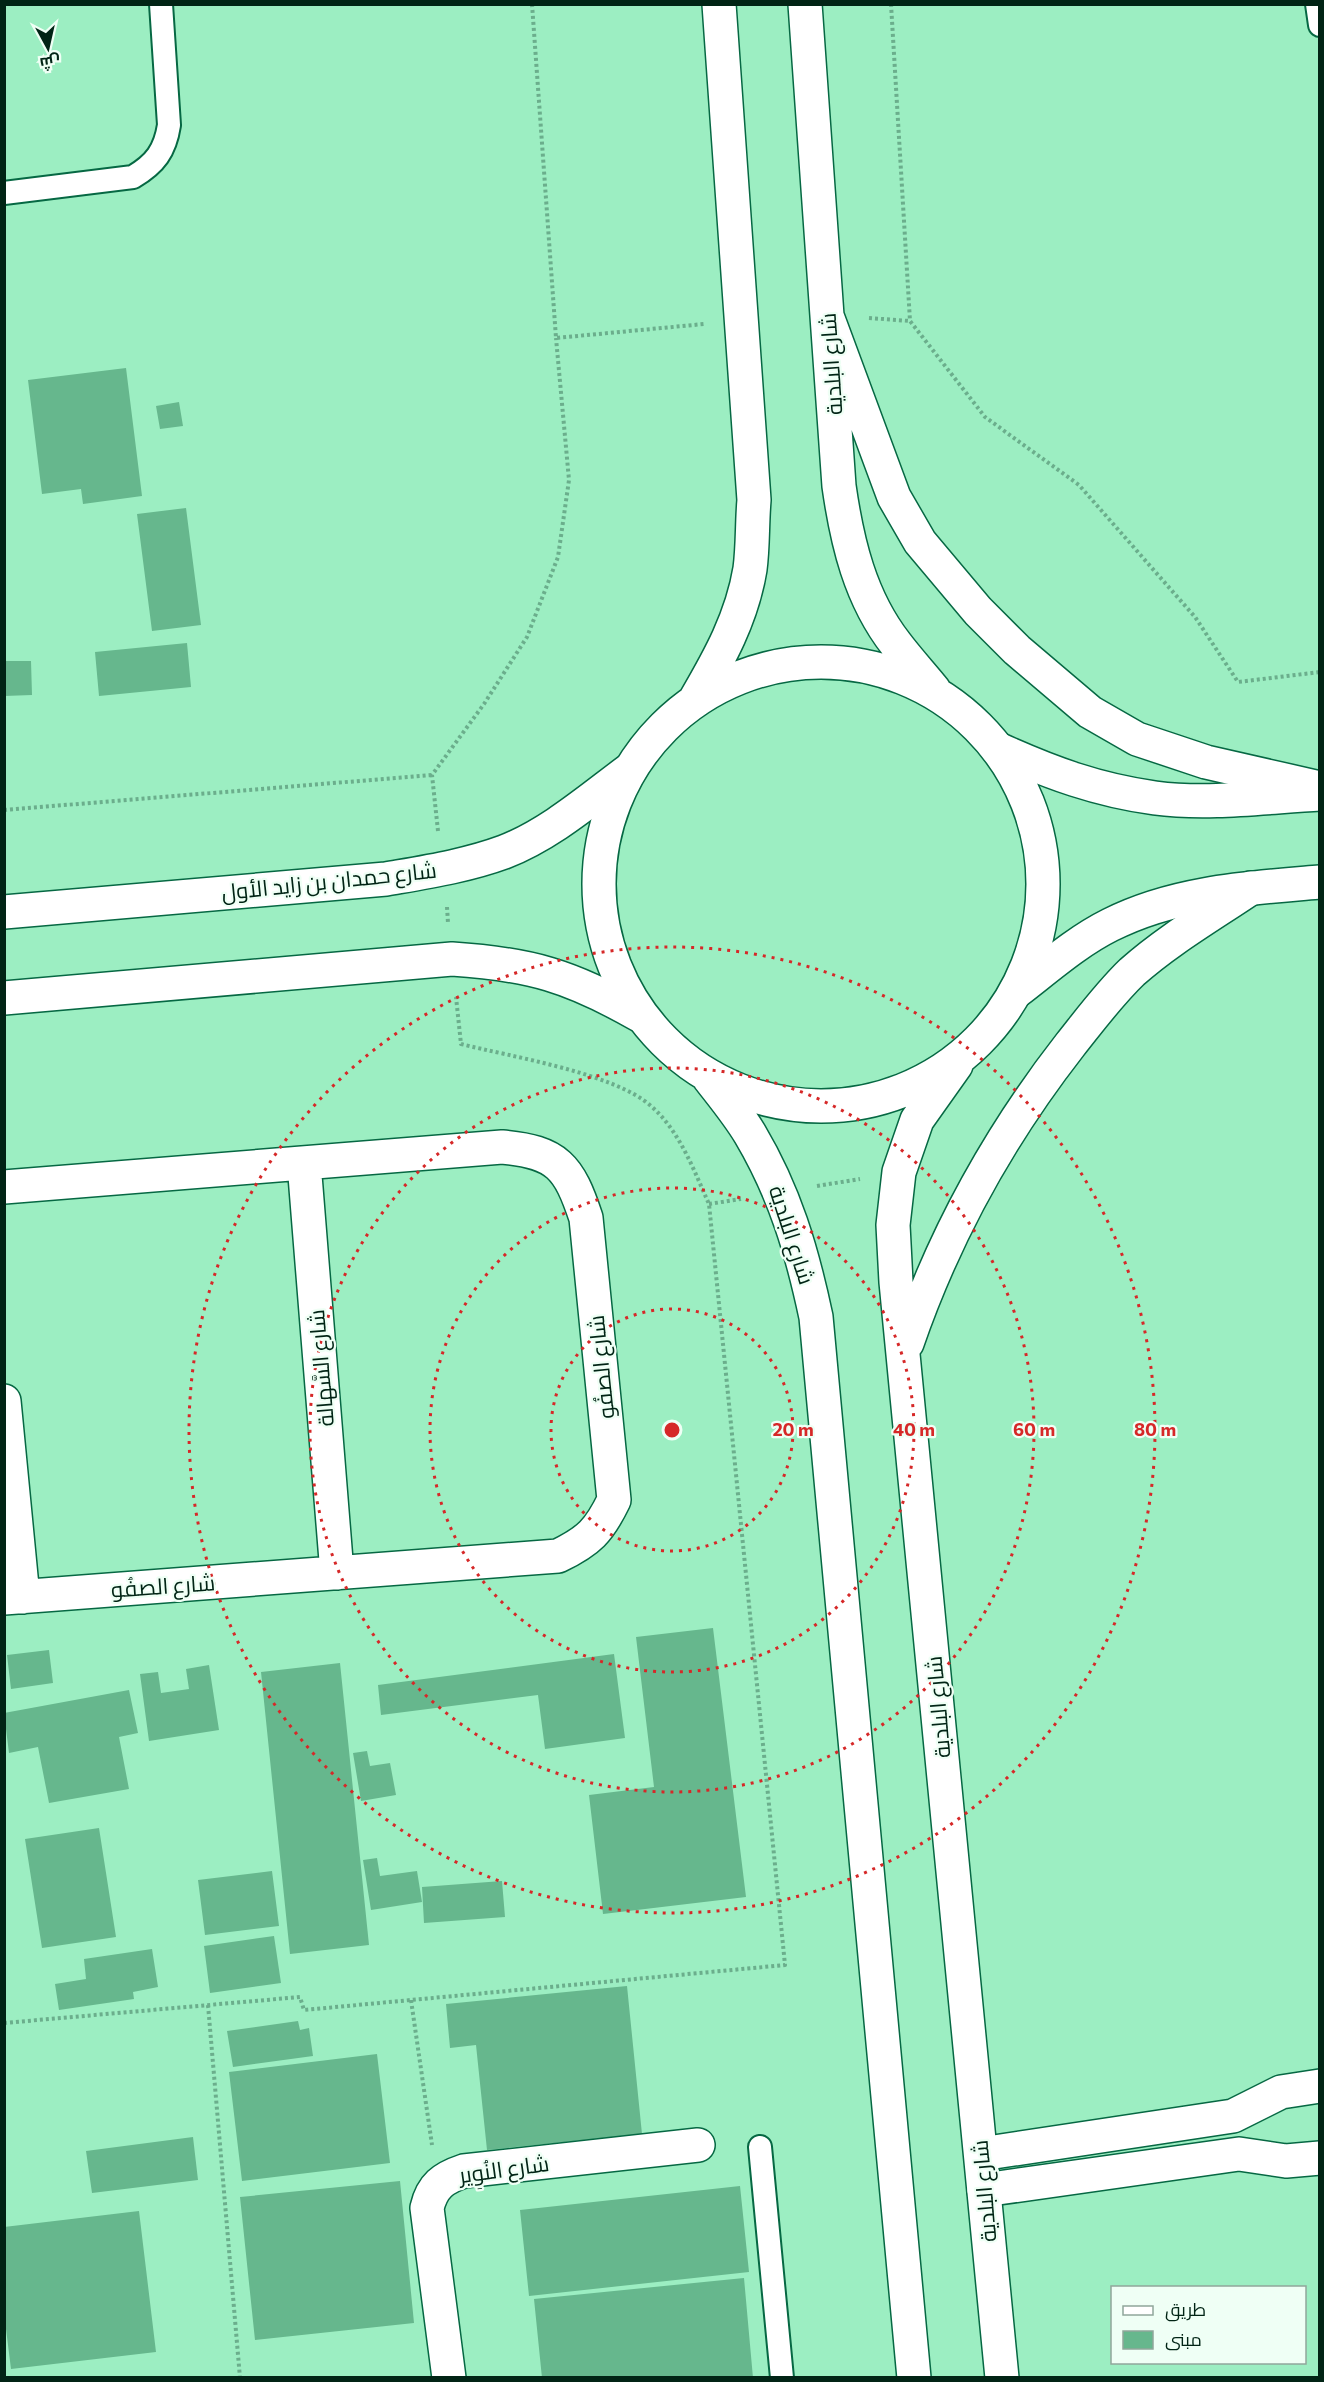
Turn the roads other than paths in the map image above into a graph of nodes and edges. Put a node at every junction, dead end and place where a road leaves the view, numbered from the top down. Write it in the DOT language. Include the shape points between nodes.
graph roads {
  1 [pos="160,4"];
  2 [pos="719,4"];
  3 [pos="805,4"];
  4 [pos="1317,4"];
  5 [pos="1320,25"];
  6 [pos="4,193"];
  7 [pos="827,316"];
  8 [pos="939,696"];
  9 [pos="695,700"];
  10 [pos="998,749"];
  11 [pos="628,771"];
  12 [pos="1320,788"];
  13 [pos="1320,794"];
  14 [pos="1320,882"];
  15 [pos="1251,888"];
  16 [pos="4,912"];
  17 [pos="1017,991"];
  18 [pos="4,998"];
  19 [pos="639,1015"];
  20 [pos="964,1054"];
  21 [pos="709,1078"];
  22 [pos="304,1163"];
  23 [pos="4,1188"];
  24 [pos="905,1351"];
  25 [pos="4,1401"];
  26 [pos="337,1573"];
  27 [pos="14,1598"];
  28 [pos="1320,2086"];
  29 [pos="698,2145"];
  30 [pos="760,2147"];
  31 [pos="981,2154"];
  32 [pos="1320,2158"];
  33 [pos="984,2190"];
  34 [pos="449,2378"];
  35 [pos="782,2378"];
  36 [pos="914,2378"];
  37 [pos="1002,2378"];
  1 -- 6 [label="lane" via="169,125 159,157 133,177"];
  2 -- 9 [label="main road" via="753,500 750,568 741,607 724,650"];
  3 -- 7 [label="main road, شارع البلدية"];
  4 -- 5 [label="lane"];
  7 -- 8 [label="main road, شارع البلدية" via="839,486 847,536 864,589 894,643"];
  7 -- 12 [label="main road" via="894,497 920,542 1017,650 1090,712 1137,740 1206,762"];
  8 -- 9 [label="main road" via="881,669 816,662 753,672"];
  8 -- 10 [label="main road" via="971,720"];
  9 -- 11 [label="main road" via="658,732"];
  10 -- 13 [label="main road" via="1053,774 1104,789 1156,798 1209,800"];
  10 -- 17 [label="main road" via="1024,792 1040,842 1044,892 1036,943"];
  11 -- 16 [label="main road, شارع حمدان بن زايد الأول" via="558,823 513,847 442,869 386,879"];
  11 -- 19 [label="main road" via="607,818 598,879 600,920 614,970"];
  14 -- 15 [label="main road"];
  15 -- 17 [label="main road" via="1152,907 1109,925"];
  15 -- 24 [label="main road" via="1133,972 1050,1071 989,1161 955,1225 929,1281"];
  17 -- 20 [label="main road" via="994,1024"];
  18 -- 19 [label="main road" via="452,959 548,971 596,990"];
  19 -- 21 [label="main road" via="671,1049"];
  20 -- 21 [label="main road" via="907,1089 841,1105 773,1101"];
  20 -- 24 [label="main road, شارع البلدية" via="917,1120 899,1172 893,1225"];
  21 -- 36 [label="main road, شارع البلدية" via="750,1133 781,1192 803,1254 816,1317"];
  22 -- 23 [label="main road, شارع الصفُو"];
  22 -- 26 [label="main road, شارع السَّهالة"];
  22 -- 26 [label="main road, شارع الصفُو" via="502,1147 528,1149 553,1160 574,1182 586,1218 614,1500 602,1524 583,1544 558,1556"];
  24 -- 31 [label="main road, شارع البلدية"];
  25 -- 27 [label="main road"];
  26 -- 27 [label="main road, شارع الصفُو"];
  28 -- 31 [label="main road" via="1281,2092 1233,2116"];
  29 -- 34 [label="main road, شارع النُوِير" via="465,2171 438,2184 427,2208"];
  30 -- 35 [label="lane"];
  31 -- 33 [label="main road, شارع البلدية"];
  32 -- 33 [label="main road" via="1286,2161 1239,2154"];
  33 -- 37 [label="main road, شارع البلدية"];
}
